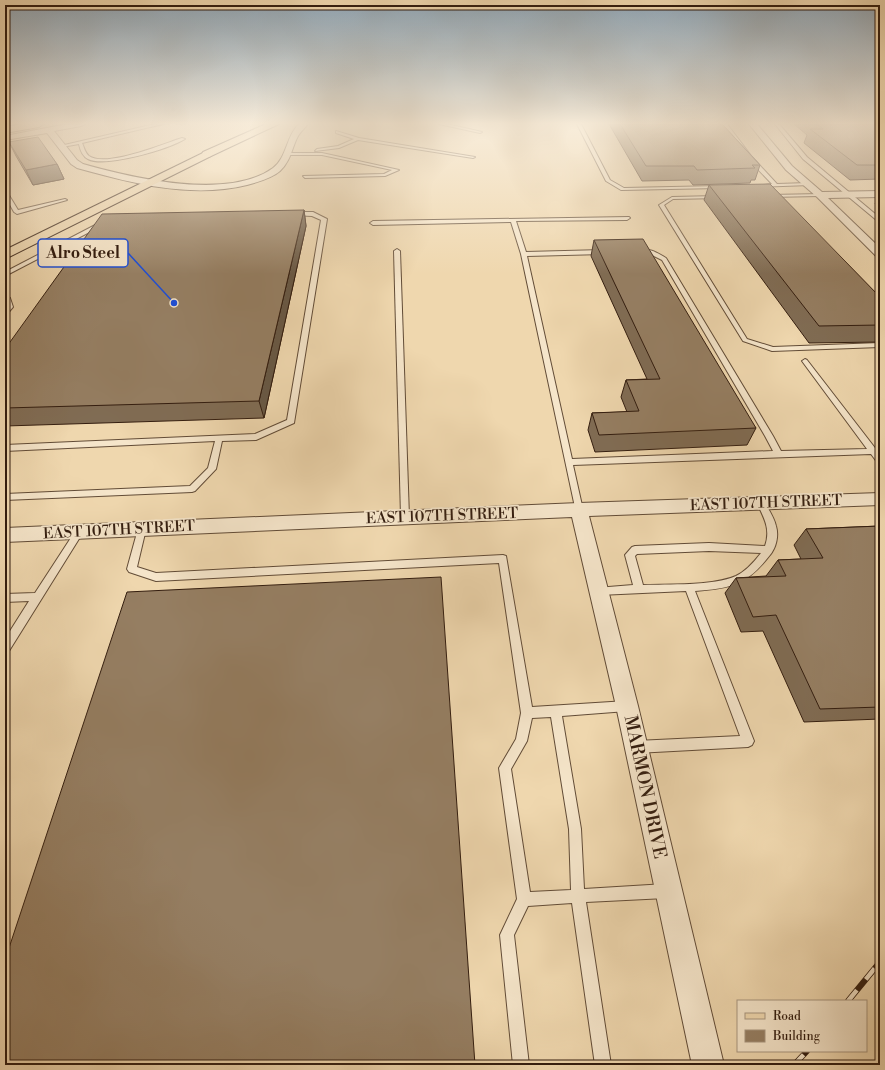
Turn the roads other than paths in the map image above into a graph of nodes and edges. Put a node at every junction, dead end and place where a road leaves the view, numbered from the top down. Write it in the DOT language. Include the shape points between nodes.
graph roads {
  1 [pos="113,174"];
  2 [pos="168,174"];
  3 [pos="268,174"];
  4 [pos="388,174"];
  5 [pos="604,174"];
  6 [pos="764,174"];
  7 [pos="798,174"];
  8 [pos="824,174"];
  9 [pos="305,177"];
  10 [pos="150,183"];
  11 [pos="808,184"];
  12 [pos="752,186"];
  13 [pos="775,186"];
  14 [pos="722,187"];
  15 [pos="5,192"];
  16 [pos="849,194"];
  17 [pos="880,194"];
  18 [pos="820,195"];
  19 [pos="765,196"];
  20 [pos="773,196"];
  21 [pos="727,197"];
  22 [pos="64,200"];
  23 [pos="778,202"];
  24 [pos="282,214"];
  25 [pos="627,218"];
  26 [pos="514,220"];
  27 [pos="880,221"];
  28 [pos="108,222"];
  29 [pos="373,224"];
  30 [pos="397,251"];
  31 [pos="630,251"];
  32 [pos="608,252"];
  33 [pos="6,254"];
  34 [pos="524,254"];
  35 [pos="880,254"];
  36 [pos="5,274"];
  37 [pos="5,298"];
  38 [pos="5,313"];
  39 [pos="880,345"];
  40 [pos="805,361"];
  41 [pos="220,439"];
  42 [pos="5,448"];
  43 [pos="877,451"];
  44 [pos="778,454"];
  45 [pos="880,460"];
  46 [pos="569,462"];
  47 [pos="5,497"];
  48 [pos="880,499"];
  49 [pos="761,503"];
  50 [pos="579,510"];
  51 [pos="405,518"];
  52 [pos="142,529"];
  53 [pos="79,532"];
  54 [pos="5,535"];
  55 [pos="769,550"];
  56 [pos="689,587"];
  57 [pos="639,590"];
  58 [pos="599,591"];
  59 [pos="38,597"];
  60 [pos="5,598"];
  61 [pos="5,648"];
  62 [pos="627,706"];
  63 [pos="556,711"];
  64 [pos="527,713"];
  65 [pos="636,747"];
  66 [pos="668,891"];
  67 [pos="578,895"];
  68 [pos="524,899"];
  69 [pos="521,1065"];
  70 [pos="603,1065"];
  71 [pos="708,1065"];
  1 -- 10 [label="street"];
  2 -- 10 [label="main road"];
  3 -- 10 [label="street" via="256,180 217,187 186,188"];
  4 -- 9 [label="lane"];
  5 -- 14 [label="lane" via="608,182 623,189"];
  6 -- 13 [label="lane"];
  7 -- 11 [label="street"];
  8 -- 16 [label="lane"];
  10 -- 33 [label="main road"];
  11 -- 13 [label="lane"];
  11 -- 18 [label="street"];
  12 -- 13 [label="lane"];
  15 -- 22 [label="lane" via="17,212"];
  16 -- 17 [label="street"];
  16 -- 18 [label="street"];
  16 -- 27 [label="lane"];
  18 -- 20 [label="lane"];
  18 -- 35 [label="street"];
  19 -- 20 [label="lane"];
  20 -- 23 [label="lane"];
  21 -- 39 [label="lane" via="672,198 661,205 745,340 772,349"];
  24 -- 41 [label="lane" via="314,214 324,219 291,421 256,437"];
  25 -- 26 [label="lane"];
  26 -- 29 [label="lane"];
  26 -- 34 [label="lane"];
  28 -- 36 [label="lane"];
  30 -- 51 [label="lane"];
  31 -- 44 [label="lane" via="651,252 664,259"];
  32 -- 34 [label="lane"];
  34 -- 46 [label="lane"];
  37 -- 38 [label="lane" via="8,299 10,307"];
  40 -- 43 [label="lane"];
  41 -- 42 [label="lane"];
  41 -- 47 [label="lane" via="212,469 192,489"];
  43 -- 44 [label="lane"];
  43 -- 45 [label="lane"];
  44 -- 46 [label="lane"];
  46 -- 50 [label="lane"];
  48 -- 49 [label="street, EAST 107TH STREET"];
  49 -- 50 [label="street, EAST 107TH STREET"];
  49 -- 55 [label="lane" via="773,535"];
  50 -- 51 [label="street, EAST 107TH STREET"];
  50 -- 58 [label="street, MARMON DRIVE"];
  51 -- 52 [label="street, EAST 107TH STREET"];
  52 -- 53 [label="street, EAST 107TH STREET"];
  52 -- 64 [label="lane" via="132,569 156,577 502,559"];
  53 -- 54 [label="street, EAST 107TH STREET"];
  53 -- 59 [label="lane"];
  55 -- 56 [label="lane" via="745,577 724,584"];
  55 -- 57 [label="lane" via="709,547 635,550 630,555"];
  56 -- 57 [label="lane"];
  56 -- 65 [label="lane" via="748,740"];
  57 -- 58 [label="lane"];
  58 -- 62 [label="street, MARMON DRIVE"];
  59 -- 60 [label="lane"];
  59 -- 61 [label="lane"];
  62 -- 63 [label="lane"];
  62 -- 65 [label="street, MARMON DRIVE"];
  63 -- 64 [label="lane"];
  63 -- 67 [label="lane" via="575,829"];
  64 -- 68 [label="lane" via="521,741 505,768"];
  65 -- 66 [label="street, MARMON DRIVE"];
  66 -- 67 [label="lane"];
  66 -- 71 [label="street, MARMON DRIVE"];
  67 -- 68 [label="lane"];
  67 -- 70 [label="lane"];
  68 -- 69 [label="lane" via="507,935"];
}
